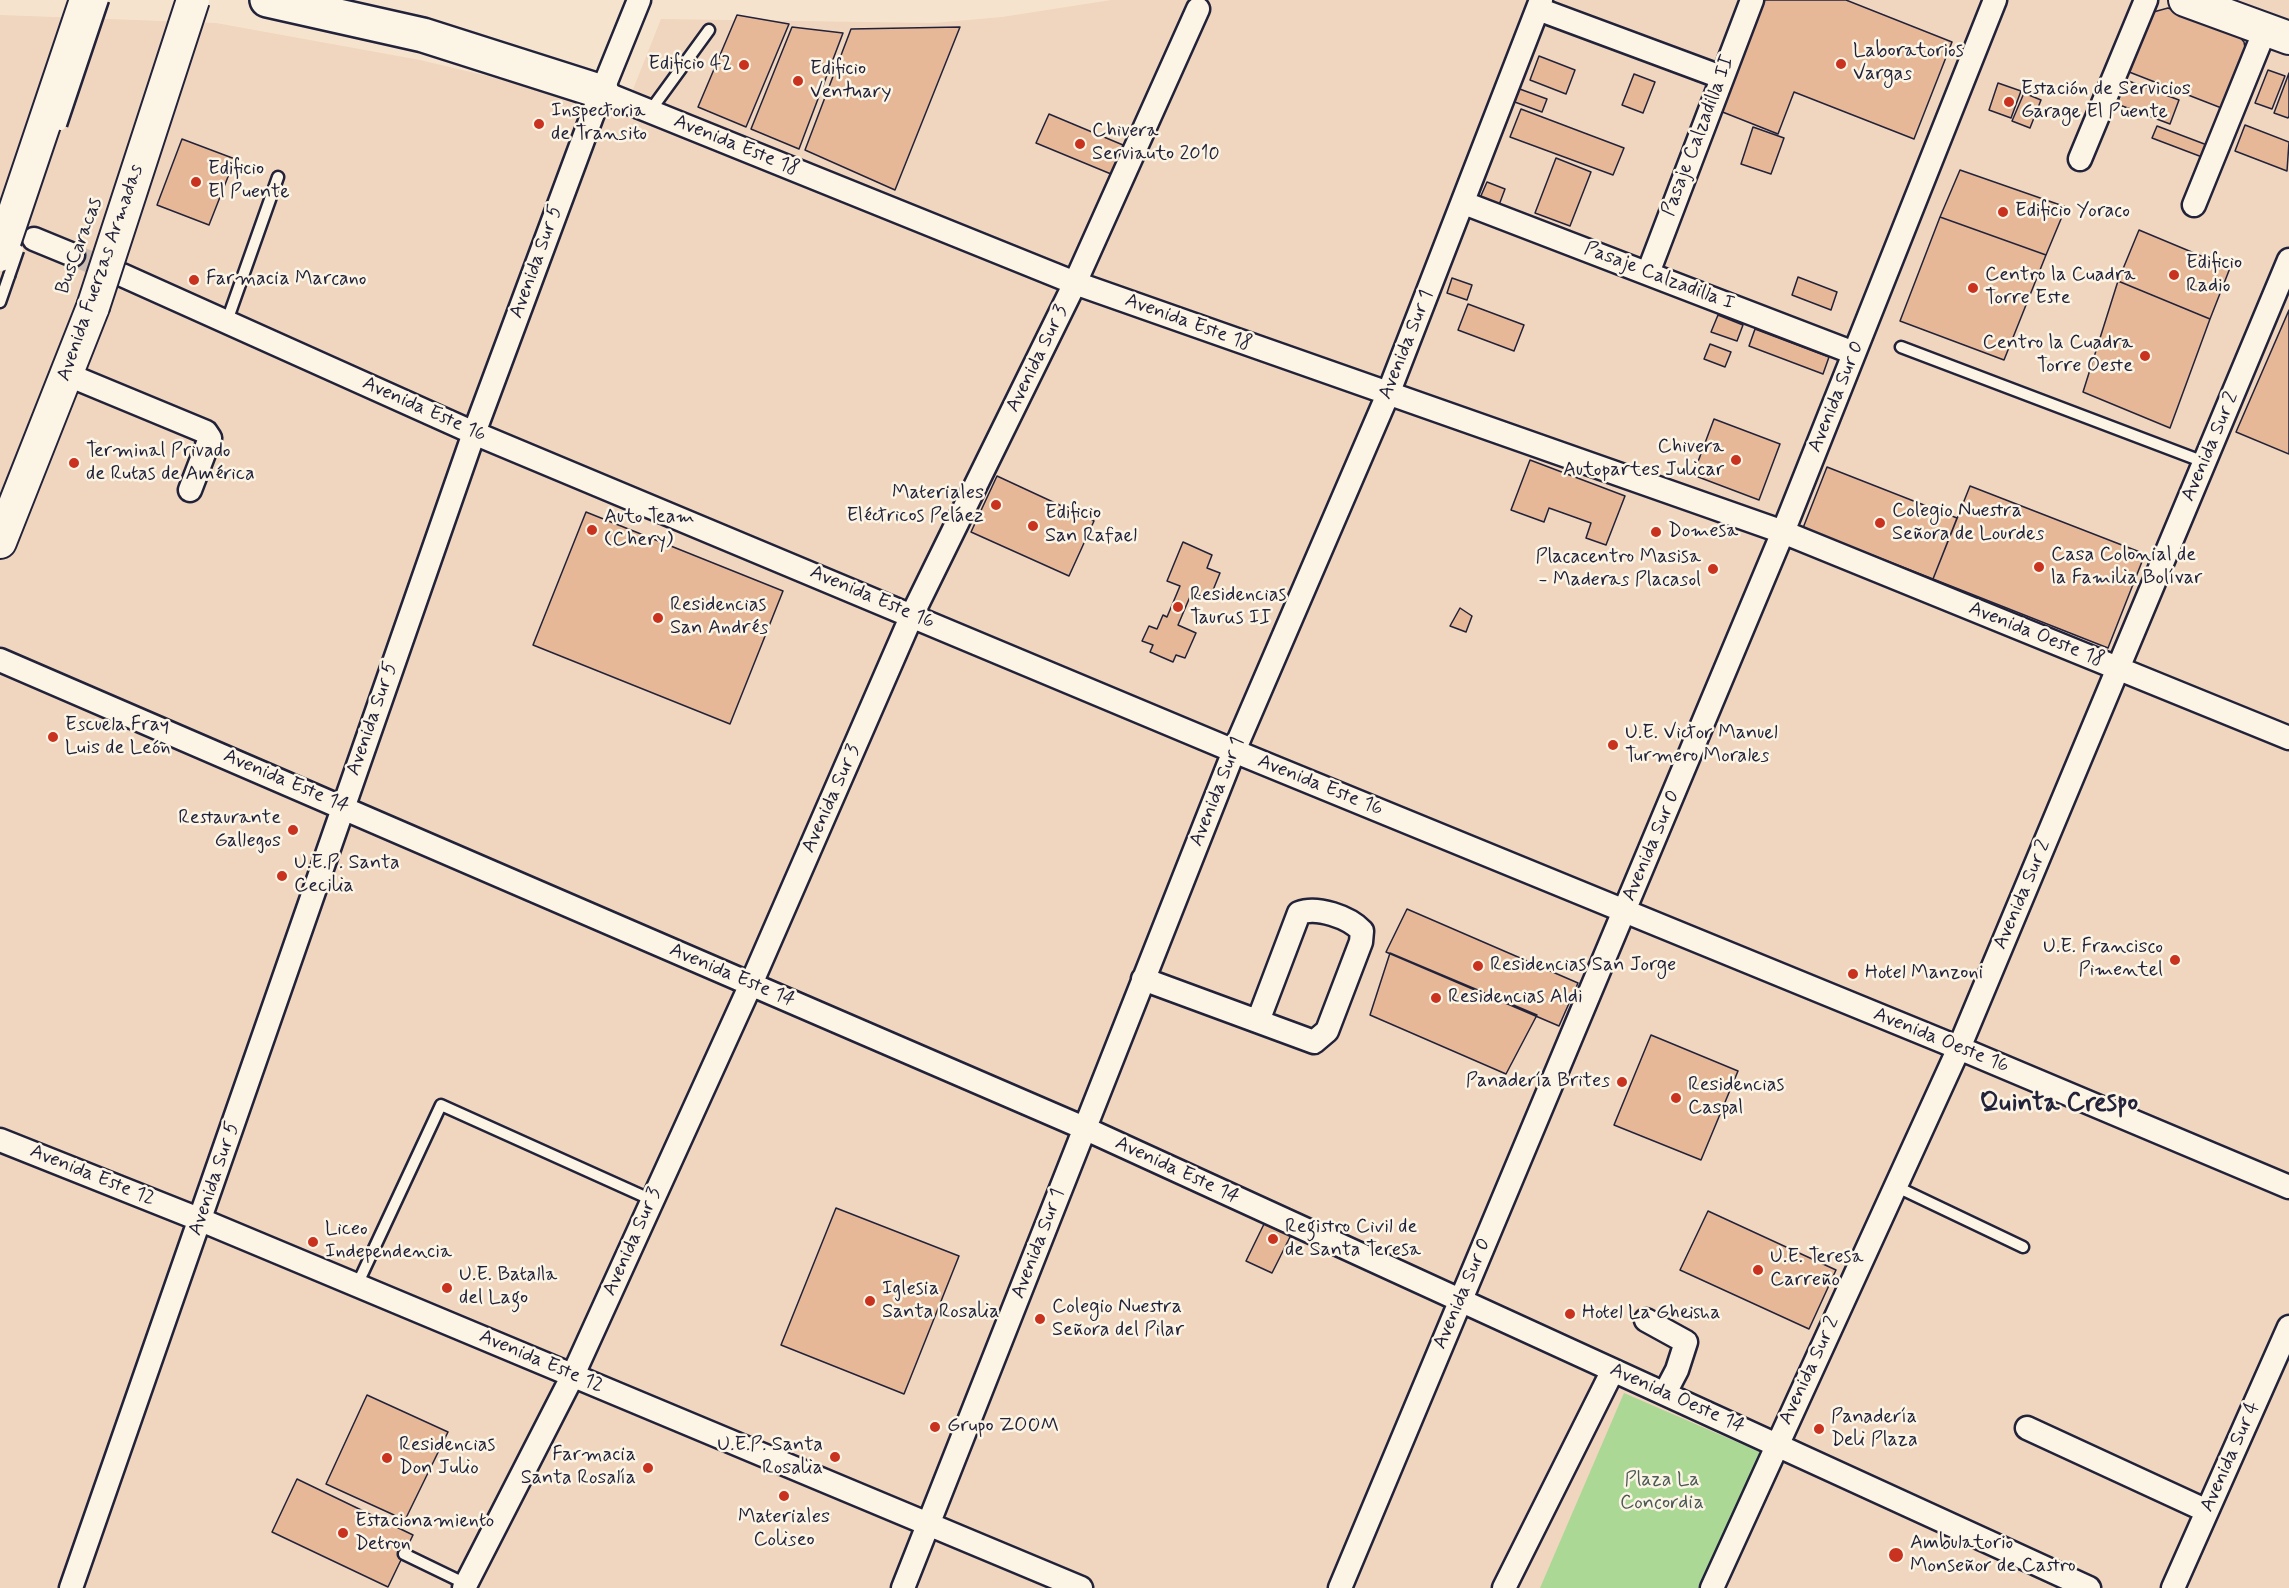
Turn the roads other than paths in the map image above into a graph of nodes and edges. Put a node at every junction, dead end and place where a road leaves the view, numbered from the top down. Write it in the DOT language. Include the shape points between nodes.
graph roads {
  1 [pos="86,0"];
  2 [pos="103,0"];
  3 [pos="267,0"];
  4 [pos="639,0"];
  5 [pos="1752,0"];
  6 [pos="1995,0"];
  7 [pos="2146,0"];
  8 [pos="2185,0"];
  9 [pos="1540,4"];
  10 [pos="1197,9"];
  11 [pos="183,11"];
  12 [pos="709,30"];
  13 [pos="2277,34"];
  14 [pos="1721,77"];
  15 [pos="602,92"];
  16 [pos="650,111"];
  17 [pos="58,132"];
  18 [pos="2080,159"];
  19 [pos="278,177"];
  20 [pos="1464,203"];
  21 [pos="2194,205"];
  22 [pos="105,230"];
  23 [pos="29,236"];
  24 [pos="73,255"];
  25 [pos="2289,261"];
  26 [pos="4,265"];
  27 [pos="1648,273"];
  28 [pos="122,275"];
  29 [pos="1075,283"];
  30 [pos="0,302"];
  31 [pos="227,321"];
  32 [pos="1901,347"];
  33 [pos="1854,352"];
  34 [pos="66,374"];
  35 [pos="1388,394"];
  36 [pos="474,433"];
  37 [pos="2204,462"];
  38 [pos="190,490"];
  39 [pos="1783,532"];
  40 [pos="0,542"];
  41 [pos="912,615"];
  42 [pos="0,660"];
  43 [pos="2118,668"];
  44 [pos="2289,738"];
  45 [pos="1234,751"];
  46 [pos="343,807"];
  47 [pos="1625,912"];
  48 [pos="1143,979"];
  49 [pos="751,984"];
  50 [pos="1258,1022"];
  51 [pos="1959,1048"];
  52 [pos="1084,1128"];
  53 [pos="0,1140"];
  54 [pos="1894,1186"];
  55 [pos="2289,1188"];
  56 [pos="652,1200"];
  57 [pos="201,1220"];
  58 [pos="2023,1247"];
  59 [pos="357,1285"];
  60 [pos="1460,1301"];
  61 [pos="1646,1320"];
  62 [pos="2289,1327"];
  63 [pos="1612,1370"];
  64 [pos="573,1375"];
  65 [pos="1665,1393"];
  66 [pos="2027,1428"];
  67 [pos="1777,1444"];
  68 [pos="2207,1511"];
  69 [pos="930,1524"];
  70 [pos="404,1554"];
  71 [pos="465,1586"];
  72 [pos="71,1588"];
  73 [pos="903,1588"];
  74 [pos="1081,1588"];
  75 [pos="1340,1588"];
  76 [pos="1504,1588"];
  77 [pos="1712,1588"];
  78 [pos="2089,1588"];
  79 [pos="2173,1588"];
  1 -- 26 [label="main road, bridge"];
  2 -- 17 [label="lane, bridge"];
  3 -- 15 [label="highway" via="423,36"];
  4 -- 15 [label="street, Avenida Sur 5"];
  5 -- 14 [label="street, Pasaje Calzadilla II"];
  6 -- 33 [label="street, Avenida Sur 0"];
  7 -- 18 [label="street"];
  8 -- 13 [label="main road"];
  9 -- 14 [label="street"];
  9 -- 20 [label="street, Avenida Sur 1"];
  10 -- 29 [label="street, Avenida Sur 3"];
  11 -- 22 [label="lane, BusCaracas"];
  11 -- 34 [label="main road, Avenida Fuerzas Armadas, bridge" via="93,307"];
  12 -- 16 [label="lane"];
  13 -- 21 [label="street"];
  14 -- 27 [label="street, Pasaje Calzadilla II"];
  15 -- 16 [label="street, Avenida Este 18"];
  15 -- 36 [label="street, Avenida Sur 5"];
  16 -- 29 [label="street, Avenida Este 18"];
  19 -- 31 [label="lane"];
  20 -- 27 [label="street, Pasaje Calzadilla I"];
  20 -- 35 [label="street, Avenida Sur 1"];
  23 -- 24 [label="street"];
  23 -- 26 [label="lane, bridge"];
  25 -- 37 [label="street, Avenida Sur 2"];
  26 -- 30 [label="lane"];
  27 -- 33 [label="street, Pasaje Calzadilla I"];
  28 -- 31 [label="street, Avenida Este 16"];
  29 -- 35 [label="street, Avenida Este 18"];
  29 -- 41 [label="street, Avenida Sur 3"];
  31 -- 36 [label="street, Avenida Este 16"];
  32 -- 37 [label="lane"];
  33 -- 39 [label="street, Avenida Sur 0"];
  34 -- 38 [label="street" via="206,432 210,438"];
  34 -- 40 [label="main road, Avenida Fuerzas Armadas"];
  35 -- 39 [label="street, Avenida Este 18"];
  35 -- 45 [label="street, Avenida Sur 1"];
  36 -- 41 [label="street, Avenida Este 16"];
  36 -- 46 [label="street, Avenida Sur 5"];
  37 -- 43 [label="street, Avenida Sur 2"];
  39 -- 43 [label="street, Avenida Oeste 18"];
  39 -- 47 [label="street, Avenida Sur 0"];
  41 -- 45 [label="street, Avenida Este 16"];
  41 -- 49 [label="street, Avenida Sur 3"];
  42 -- 46 [label="street, Avenida Este 14"];
  43 -- 44 [label="street, Avenida Oeste 18"];
  43 -- 51 [label="street, Avenida Sur 2"];
  45 -- 47 [label="street, Avenida Este 16"];
  45 -- 48 [label="street, Avenida Sur 1"];
  46 -- 49 [label="street, Avenida Este 14"];
  46 -- 57 [label="street, Avenida Sur 5"];
  47 -- 51 [label="street, Avenida Oeste 16"];
  47 -- 60 [label="street, Avenida Sur 0"];
  48 -- 50 [label="street"];
  48 -- 52 [label="street, Avenida Sur 1"];
  49 -- 52 [label="street, Avenida Este 14"];
  49 -- 56 [label="street, Avenida Sur 3"];
  50 -- 50 [label="street" via="1314,1042 1320,1039 1353,964 1362,931 1334,916 1308,909 1299,913"];
  51 -- 54 [label="street, Avenida Sur 2"];
  51 -- 55 [label="street, Avenida Oeste 16"];
  52 -- 60 [label="street, Avenida Este 14"];
  52 -- 69 [label="street, Avenida Sur 1"];
  53 -- 57 [label="street, Avenida Este 12"];
  54 -- 58 [label="lane"];
  54 -- 67 [label="street, Avenida Sur 2"];
  56 -- 59 [label="lane" via="441,1105"];
  56 -- 64 [label="street, Avenida Sur 3"];
  57 -- 59 [label="street, Avenida Este 12"];
  57 -- 72 [label="street, Avenida Sur 5"];
  59 -- 64 [label="street, Avenida Este 12"];
  60 -- 63 [label="street, Avenida Oeste 14"];
  60 -- 75 [label="street, Avenida Sur 0"];
  61 -- 65 [label="street" via="1686,1342"];
  62 -- 68 [label="street, Avenida Sur 4"];
  63 -- 65 [label="street, Avenida Oeste 14"];
  63 -- 76 [label="street"];
  64 -- 69 [label="street, Avenida Este 12"];
  64 -- 71 [label="street, Avenida Sur 3"];
  65 -- 67 [label="street, Avenida Oeste 14"];
  66 -- 68 [label="street"];
  67 -- 77 [label="street, Avenida Sur 2"];
  67 -- 78 [label="street, Avenida Oeste 14"];
  68 -- 79 [label="street, Avenida Sur 4"];
  69 -- 73 [label="street, Avenida Sur 1"];
  69 -- 74 [label="street, Avenida Este 12"];
  70 -- 71 [label="lane"];
}
